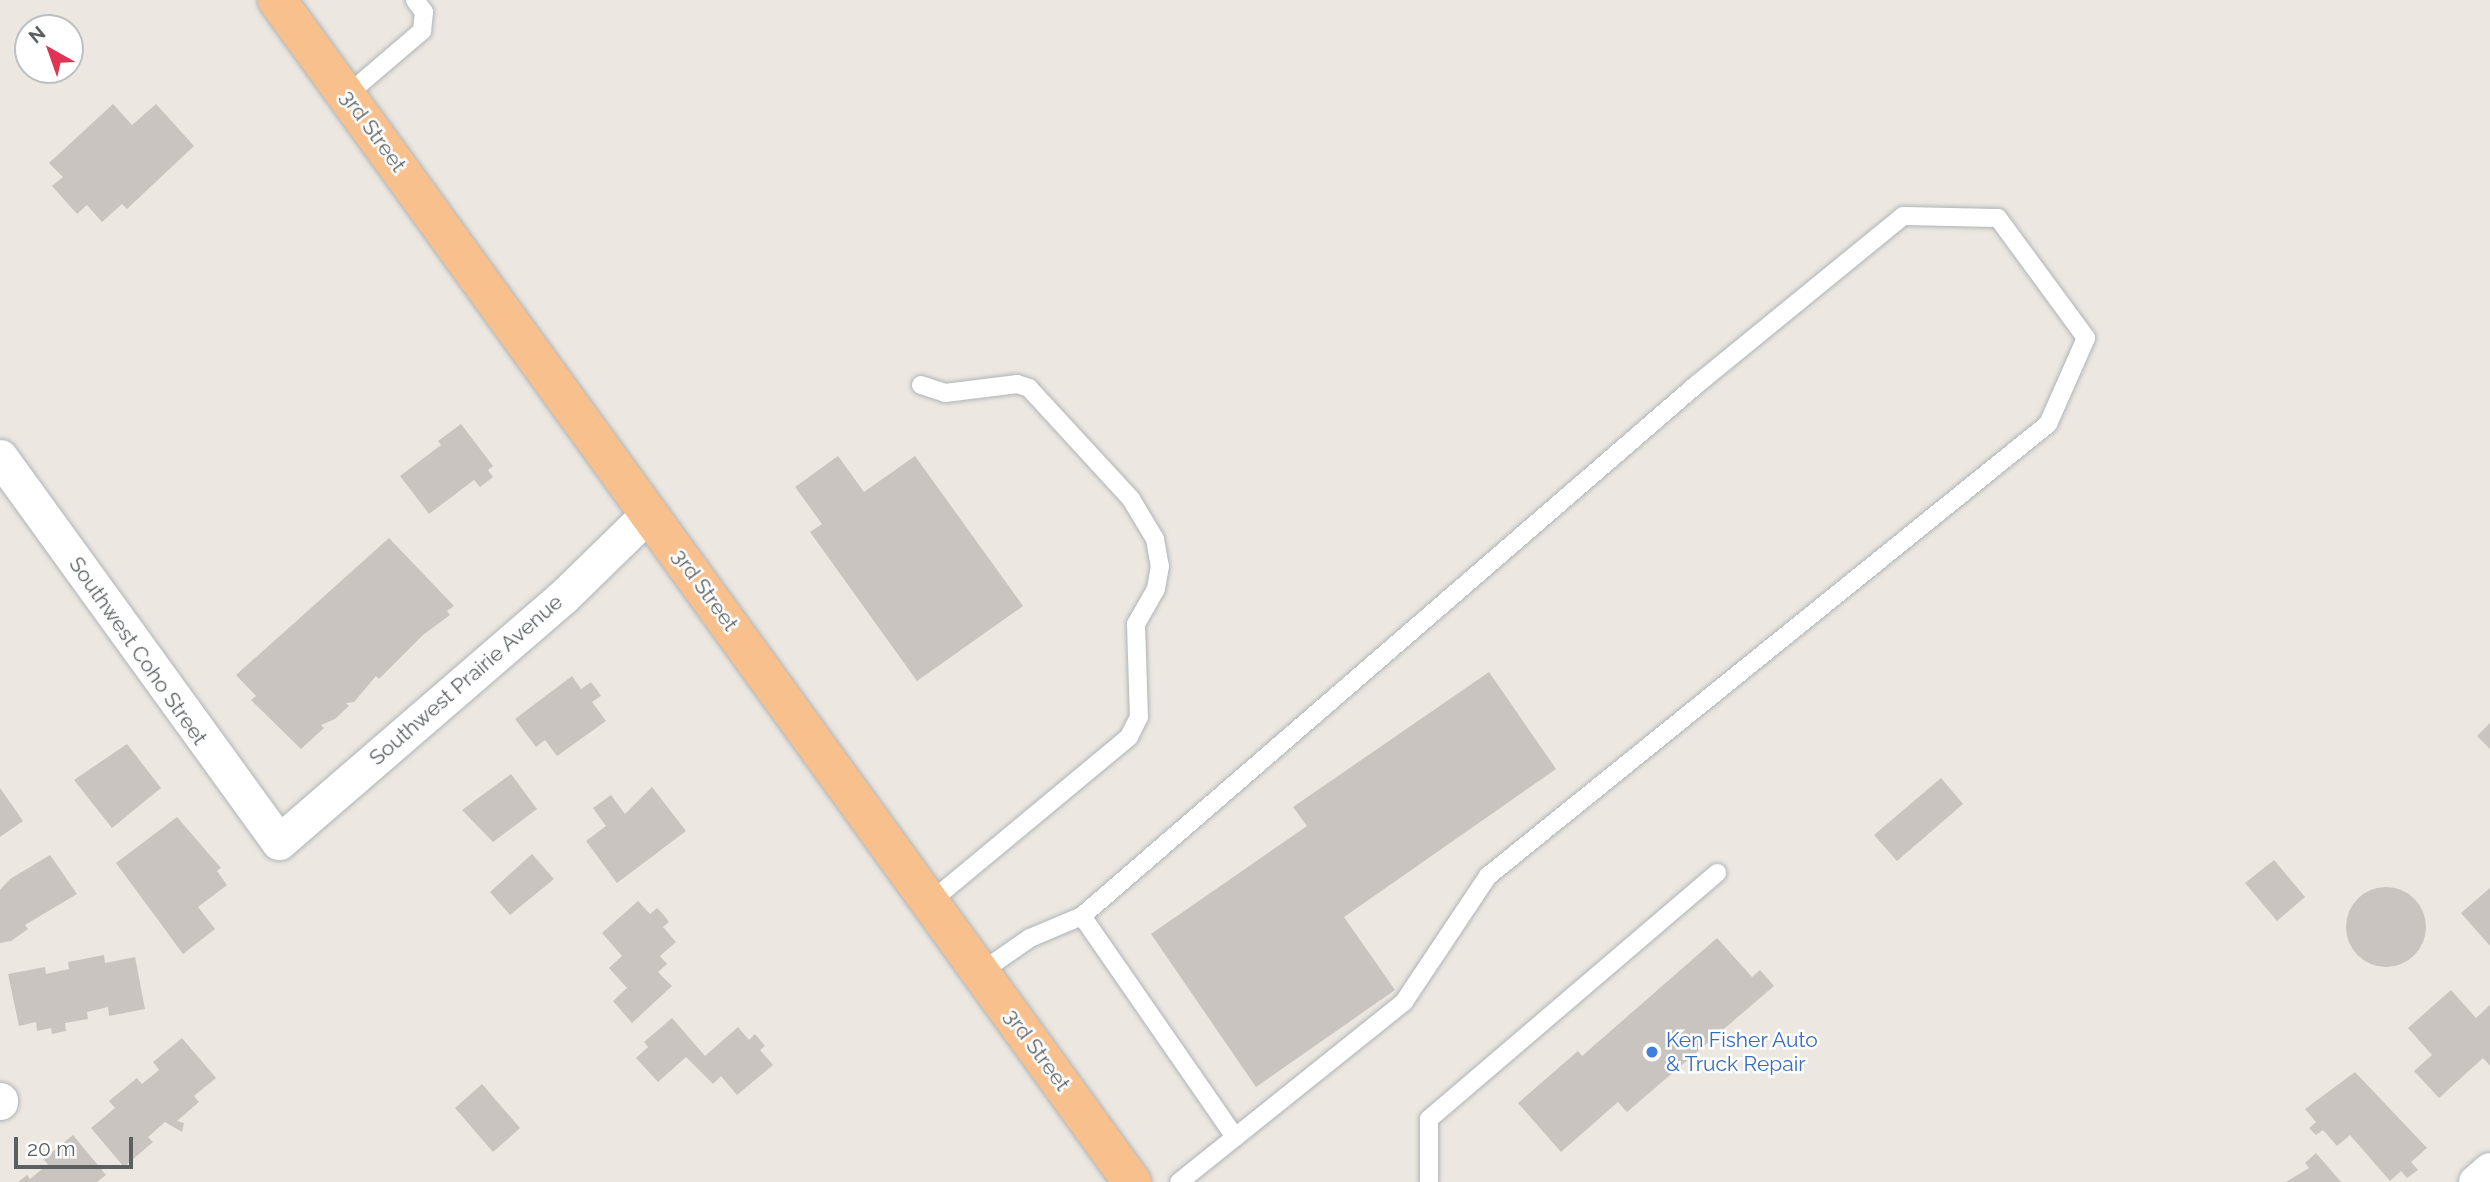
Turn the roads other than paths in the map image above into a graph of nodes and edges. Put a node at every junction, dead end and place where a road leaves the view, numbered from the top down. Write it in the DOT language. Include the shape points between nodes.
graph roads {
  1 [pos="276,0"];
  2 [pos="415,0"];
  3 [pos="347,95"];
  4 [pos="921,385"];
  5 [pos="0,457"];
  6 [pos="649,513"];
  7 [pos="279,842"];
  8 [pos="1717,873"];
  9 [pos="930,902"];
  10 [pos="1082,916"];
  11 [pos="981,972"];
  12 [pos="1235,1137"];
  13 [pos="2490,1170"];
  14 [pos="1132,1182"];
  15 [pos="1179,1182"];
  16 [pos="1429,1182"];
  17 [pos="2476,1182"];
  1 -- 3 [label="highway, 3rd Street"];
  2 -- 3 [label="lane" via="424,12 422,31"];
  3 -- 6 [label="highway, 3rd Street"];
  4 -- 9 [label="lane" via="946,393 1017,384 1029,388 1131,499 1155,539 1160,566 1156,589 1136,624 1133,645 1140,704 1129,737"];
  5 -- 7 [label="street, Southwest Coho Street"];
  6 -- 7 [label="street, Southwest Prairie Avenue" via="562,598"];
  6 -- 9 [label="highway, 3rd Street"];
  8 -- 16 [label="lane" via="1430,1119"];
  9 -- 11 [label="highway, 3rd Street"];
  10 -- 11 [label="lane" via="1030,938"];
  10 -- 12 [label="lane"];
  10 -- 12 [label="lane" via="1696,385 1903,216 1998,218 2086,338 2048,424 1488,876 1404,1002"];
  11 -- 14 [label="highway, 3rd Street"];
  12 -- 15 [label="lane"];
  13 -- 17 [label="street"];
}
